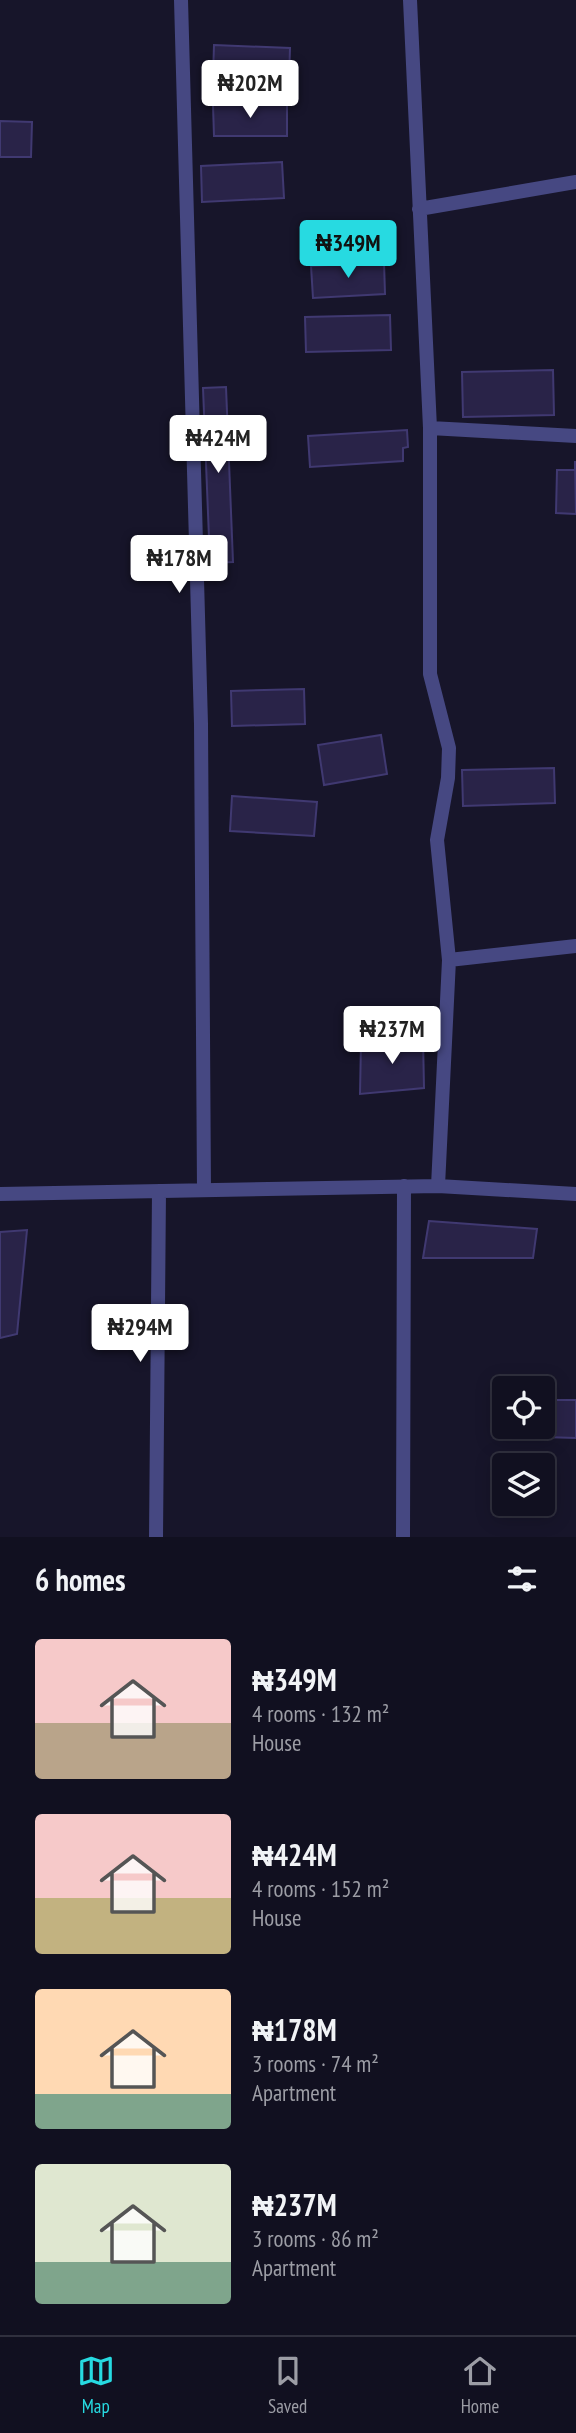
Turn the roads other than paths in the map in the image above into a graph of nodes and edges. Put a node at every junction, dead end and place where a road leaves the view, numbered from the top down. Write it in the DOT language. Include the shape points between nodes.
graph roads {
  1 [pos="181,0"];
  2 [pos="410,0"];
  3 [pos="576,183"];
  4 [pos="419,209"];
  5 [pos="430,428"];
  6 [pos="576,436"];
  7 [pos="576,946"];
  8 [pos="449,960"];
  9 [pos="438,1185"];
  10 [pos="404,1186"];
  11 [pos="204,1190"];
  12 [pos="159,1191"];
  13 [pos="0,1194"];
  14 [pos="576,1194"];
  15 [pos="156,1537"];
  16 [pos="403,1537"];
  1 -- 11 [label="street" via="201,724"];
  2 -- 4 [label="street"];
  3 -- 4 [label="street"];
  4 -- 5 [label="street"];
  5 -- 6 [label="street"];
  5 -- 8 [label="street" via="430,674 449,748 437,840"];
  7 -- 8 [label="street"];
  8 -- 9 [label="street"];
  9 -- 10 [label="street"];
  9 -- 14 [label="street"];
  10 -- 11 [label="street"];
  10 -- 16 [label="street"];
  11 -- 12 [label="street"];
  12 -- 13 [label="street"];
  12 -- 15 [label="street"];
}
